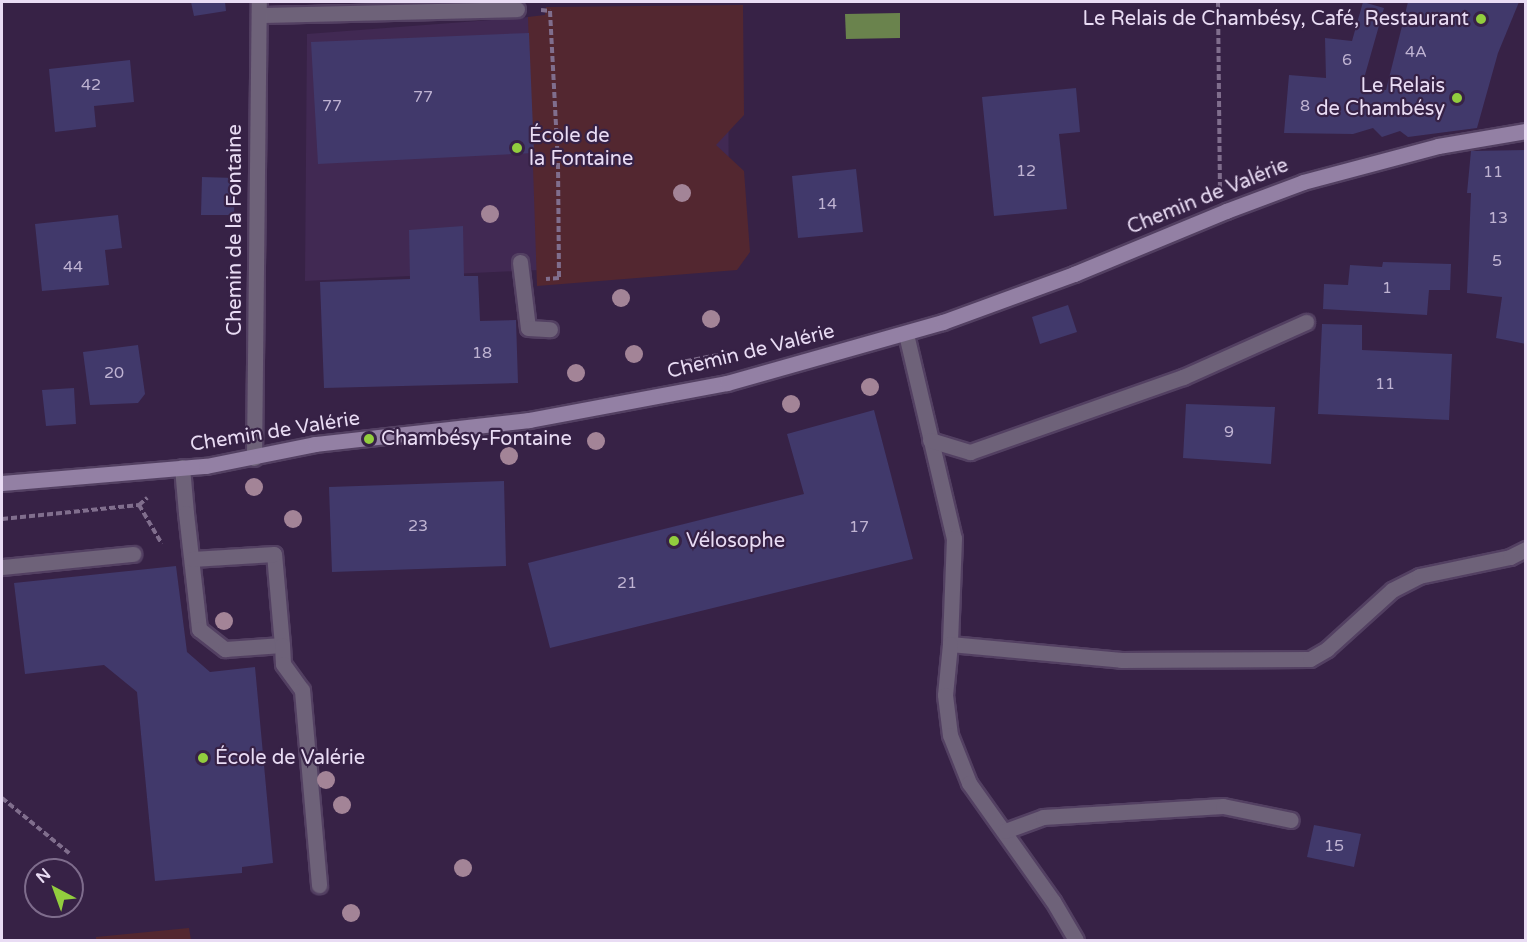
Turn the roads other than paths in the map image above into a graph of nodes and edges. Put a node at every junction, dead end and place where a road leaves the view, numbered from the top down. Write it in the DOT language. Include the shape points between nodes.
graph roads {
  1 [pos="259,8"];
  2 [pos="517,9"];
  3 [pos="1526,131"];
  4 [pos="520,262"];
  5 [pos="1306,322"];
  6 [pos="550,329"];
  7 [pos="906,334"];
  8 [pos="930,440"];
  9 [pos="254,458"];
  10 [pos="182,467"];
  11 [pos="2,483"];
  12 [pos="1526,549"];
  13 [pos="133,554"];
  14 [pos="192,560"];
  15 [pos="2,567"];
  16 [pos="950,644"];
  17 [pos="282,645"];
  18 [pos="1291,819"];
  19 [pos="1005,831"];
  20 [pos="319,885"];
  21 [pos="1076,940"];
  1 -- 2 [label="street"];
  1 -- 9 [label="street, Chemin de la Fontaine"];
  3 -- 7 [label="street, Chemin de Valérie" via="1438,146 1303,182 1074,274"];
  4 -- 6 [label="street" via="528,328"];
  5 -- 8 [label="street" via="1183,377 970,452"];
  7 -- 8 [label="street"];
  7 -- 9 [label="street, Chemin de Valérie" via="727,383 559,415 315,444"];
  8 -- 16 [label="street" via="954,538"];
  9 -- 10 [label="street, Chemin de Valérie"];
  10 -- 11 [label="street, Chemin de Valérie"];
  10 -- 14 [label="street"];
  12 -- 16 [label="street" via="1510,557 1410,580 1392,590 1327,649 1310,658 1121,660"];
  13 -- 15 [label="street"];
  14 -- 17 [label="street" via="199,629 225,649"];
  14 -- 17 [label="street" via="274,554"];
  16 -- 19 [label="street" via="945,695 950,735 969,783"];
  17 -- 20 [label="street" via="283,664 302,690"];
  18 -- 19 [label="street" via="1223,806 1043,817"];
  19 -- 21 [label="street"];
}
